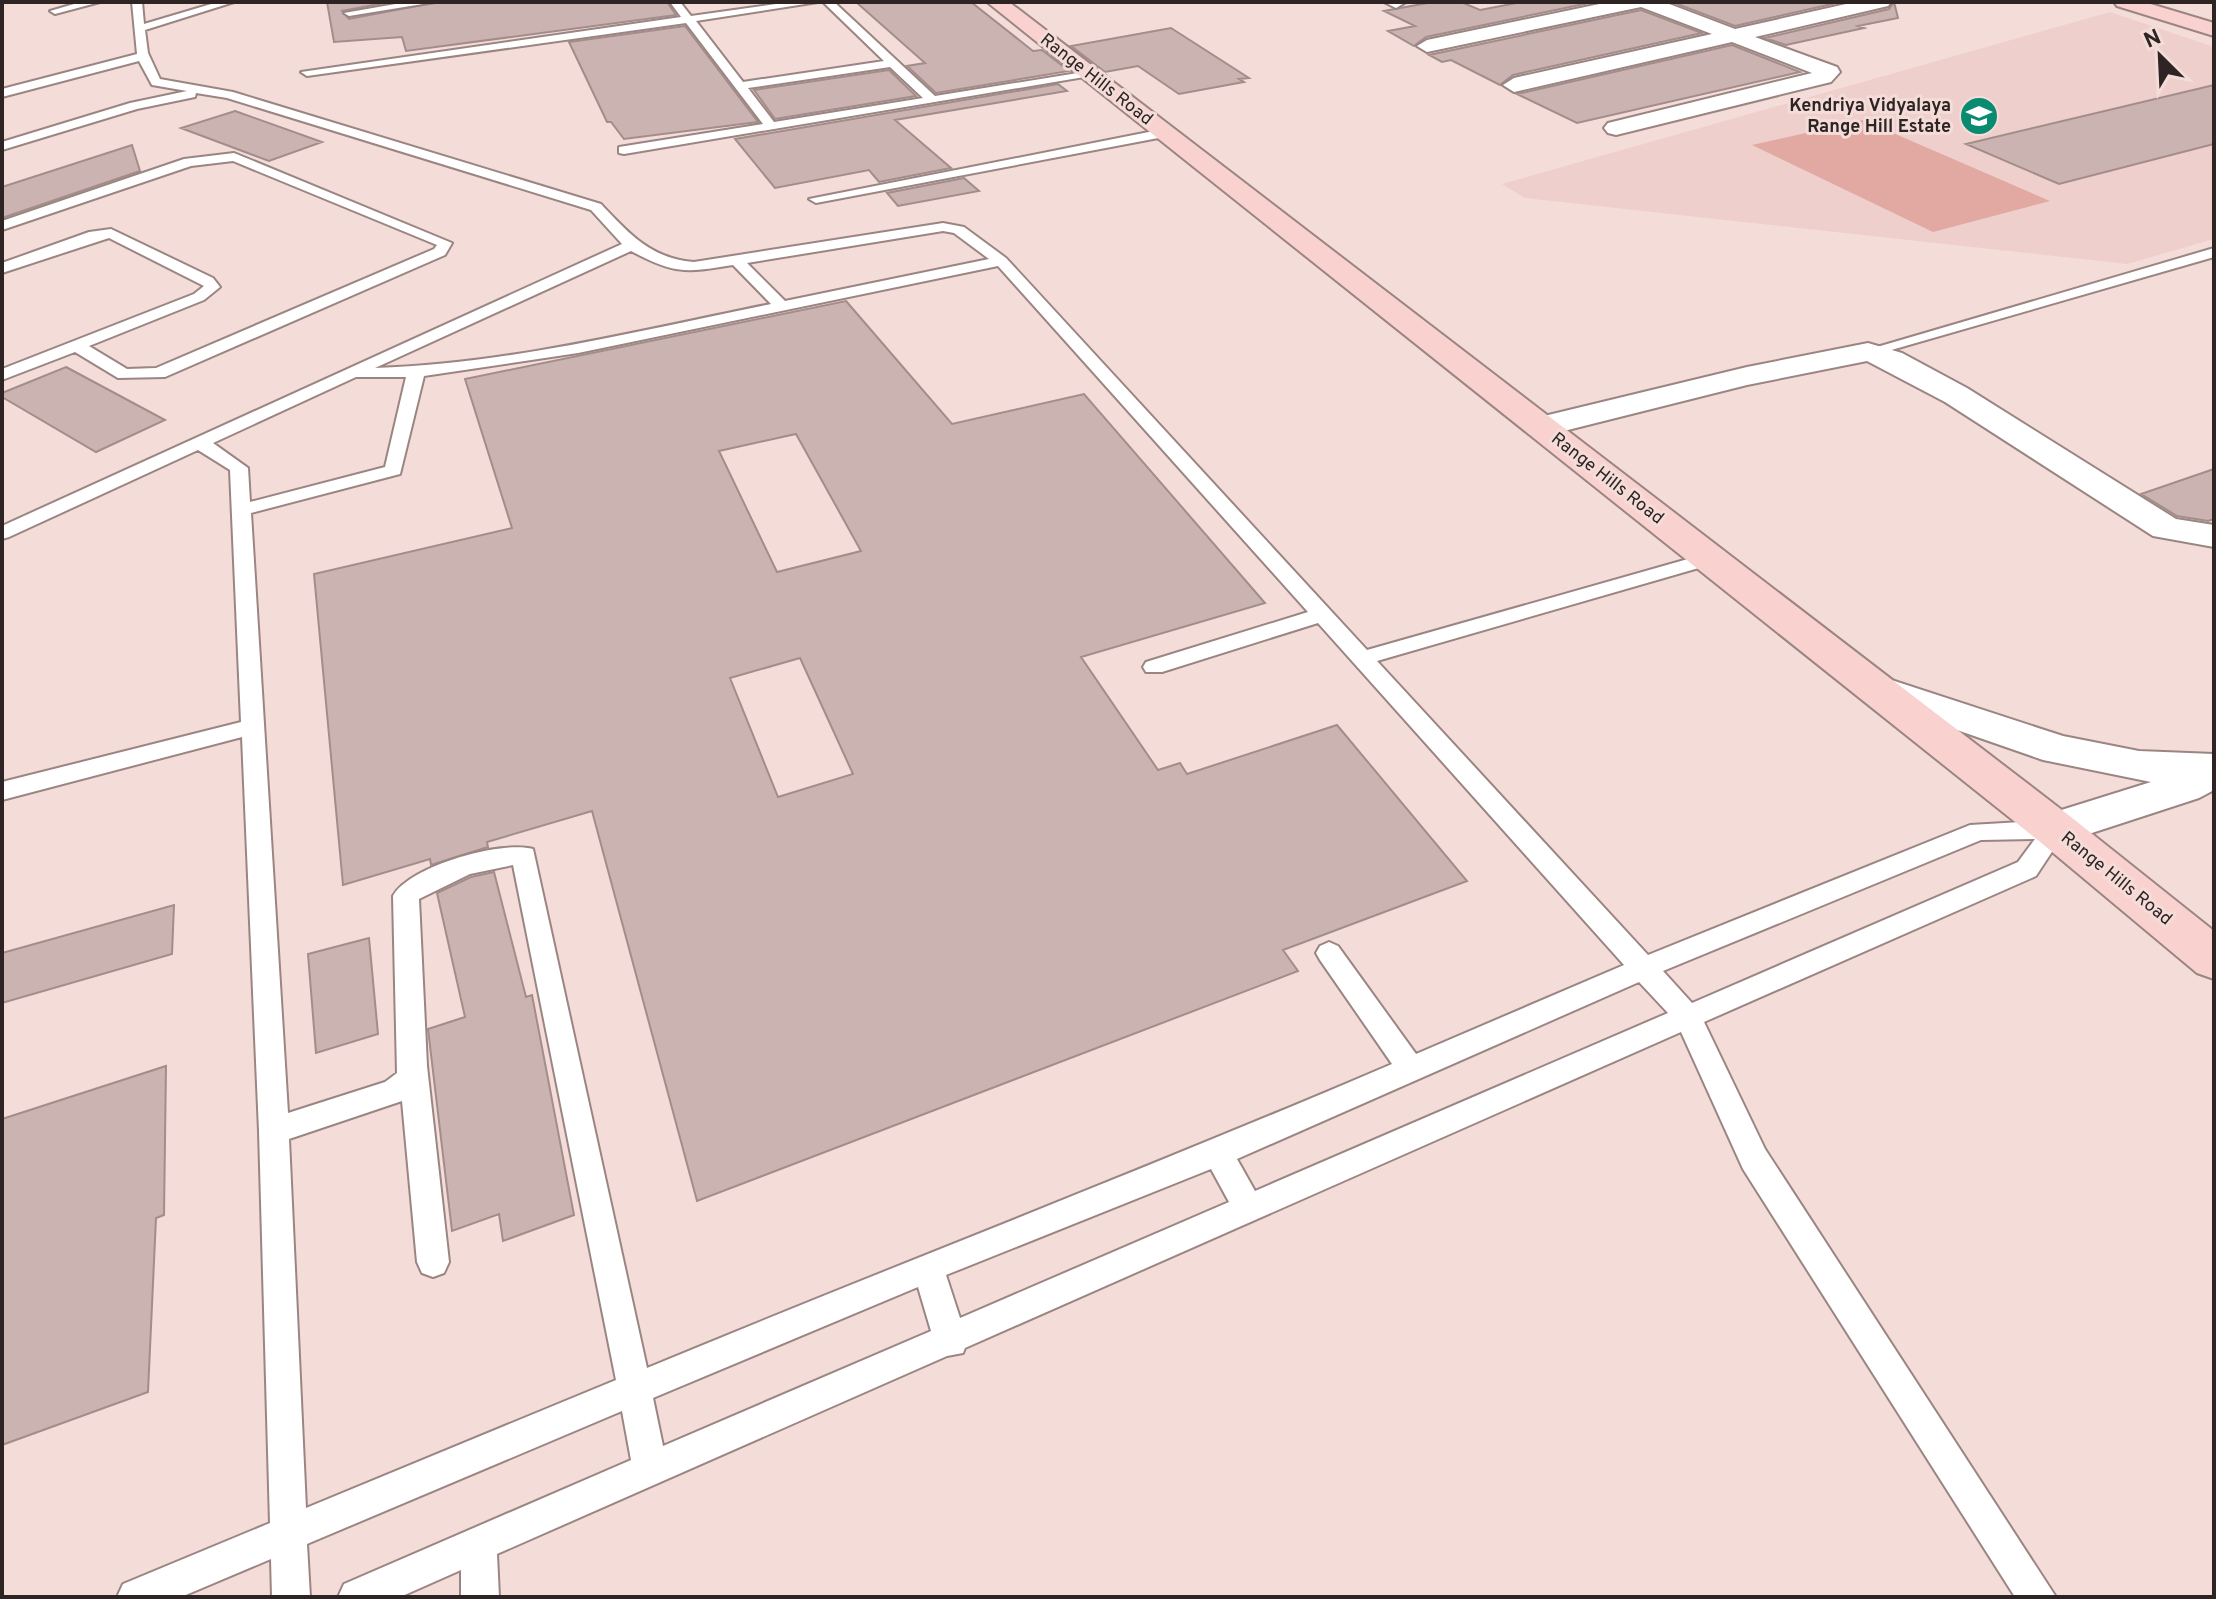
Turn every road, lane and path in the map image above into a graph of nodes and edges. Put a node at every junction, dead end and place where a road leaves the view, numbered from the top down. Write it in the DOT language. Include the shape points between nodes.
graph roads {
  1 [pos="95,2"];
  2 [pos="137,2"];
  3 [pos="229,2"];
  4 [pos="430,2"];
  5 [pos="675,2"];
  6 [pos="813,2"];
  7 [pos="828,2"];
  8 [pos="997,2"];
  9 [pos="1637,2"];
  10 [pos="1646,2"];
  11 [pos="1816,2"];
  12 [pos="1881,2"];
  13 [pos="2124,2"];
  14 [pos="55,11"];
  15 [pos="1842,11"];
  16 [pos="349,13"];
  17 [pos="687,19"];
  18 [pos="141,28"];
  19 [pos="2214,30"];
  20 [pos="1737,34"];
  21 [pos="1427,46"];
  22 [pos="140,57"];
  23 [pos="893,63"];
  24 [pos="307,72"];
  25 [pos="1090,75"];
  26 [pos="1514,85"];
  27 [pos="740,86"];
  28 [pos="205,91"];
  29 [pos="2,93"];
  30 [pos="932,100"];
  31 [pos="771,126"];
  32 [pos="1616,128"];
  33 [pos="1164,133"];
  34 [pos="2,146"];
  35 [pos="624,150"];
  36 [pos="816,199"];
  37 [pos="2,226"];
  38 [pos="631,245"];
  39 [pos="2214,252"];
  40 [pos="1001,261"];
  41 [pos="738,262"];
  42 [pos="2,268"];
  43 [pos="784,308"];
  44 [pos="76,346"];
  45 [pos="1868,352"];
  46 [pos="416,372"];
  47 [pos="2,375"];
  48 [pos="349,375"];
  49 [pos="1540,427"];
  50 [pos="200,443"];
  51 [pos="241,510"];
  52 [pos="2,533"];
  53 [pos="2214,536"];
  54 [pos="1709,559"];
  55 [pos="1322,615"];
  56 [pos="1362,658"];
  57 [pos="1154,667"];
  58 [pos="1873,687"];
  59 [pos="251,727"];
  60 [pos="2214,770"];
  61 [pos="2,791"];
  62 [pos="2055,829"];
  63 [pos="1329,953"];
  64 [pos="2214,959"];
  65 [pos="1643,968"];
  66 [pos="1688,1017"];
  67 [pos="413,1066"];
  68 [pos="1411,1069"];
  69 [pos="274,1131"];
  70 [pos="1218,1153"];
  71 [pos="1248,1208"];
  72 [pos="433,1262"];
  73 [pos="928,1267"];
  74 [pos="951,1341"];
  75 [pos="635,1389"];
  76 [pos="651,1470"];
  77 [pos="288,1534"];
  78 [pos="478,1544"];
  79 [pos="136,1597"];
  80 [pos="291,1597"];
  81 [pos="357,1597"];
  82 [pos="480,1597"];
  83 [pos="2037,1597"];
  1 -- 14 [label="lane"];
  2 -- 18 [label="lane"];
  3 -- 18 [label="lane"];
  4 -- 16 [label="lane"];
  5 -- 17 [label="lane"];
  6 -- 17 [label="lane"];
  7 -- 23 [label="lane"];
  8 -- 25 [label="street, Range Hills Road"];
  9 -- 21 [label="street"];
  10 -- 20 [label="street"];
  11 -- 15 [label="street"];
  12 -- 15 [label="street"];
  13 -- 19 [label="street"];
  15 -- 20 [label="street"];
  17 -- 24 [label="lane"];
  17 -- 27 [label="lane"];
  18 -- 22 [label="lane"];
  20 -- 26 [label="street"];
  20 -- 32 [label="street" via="1829,72"];
  22 -- 28 [label="lane" via="156,82"];
  22 -- 29 [label="lane"];
  23 -- 27 [label="lane"];
  23 -- 30 [label="lane"];
  25 -- 30 [label="lane"];
  25 -- 33 [label="street, Range Hills Road"];
  27 -- 31 [label="lane"];
  28 -- 34 [label="lane" via="134,106"];
  28 -- 38 [label="lane" via="596,207"];
  30 -- 31 [label="lane"];
  31 -- 35 [label="lane"];
  33 -- 36 [label="lane"];
  33 -- 49 [label="street, Range Hills Road"];
  37 -- 44 [label="lane" via="189,162 234,157 445,243 440,252 159,373 124,374"];
  38 -- 41 [label="lane" via="669,265"];
  38 -- 48 [label="lane"];
  39 -- 45 [label="lane"];
  40 -- 41 [label="lane" via="959,230 943,227"];
  40 -- 43 [label="lane"];
  40 -- 55 [label="lane"];
  41 -- 43 [label="lane"];
  42 -- 44 [label="lane" via="111,233 211,284 199,297"];
  43 -- 46 [label="lane" via="578,348"];
  44 -- 47 [label="lane"];
  45 -- 49 [label="street"];
  45 -- 53 [label="street" via="1956,395 2166,528"];
  46 -- 48 [label="lane"];
  46 -- 51 [label="lane" via="393,470"];
  48 -- 50 [label="lane"];
  49 -- 54 [label="street, Range Hills Road"];
  50 -- 51 [label="lane" via="239,468"];
  50 -- 52 [label="lane"];
  51 -- 59 [label="lane"];
  54 -- 56 [label="lane"];
  54 -- 58 [label="street, Range Hills Road"];
  55 -- 56 [label="lane"];
  55 -- 57 [label="lane"];
  56 -- 65 [label="lane"];
  58 -- 60 [label="street" via="2058,750 2139,766"];
  58 -- 62 [label="street, Range Hills Road"];
  59 -- 61 [label="lane"];
  59 -- 69 [label="lane"];
  60 -- 62 [label="street" via="2184,787"];
  62 -- 64 [label="street, Range Hills Road"];
  62 -- 65 [label="lane" via="1979,831"];
  62 -- 66 [label="lane" via="2027,869"];
  63 -- 68 [label="lane"];
  65 -- 66 [label="lane"];
  65 -- 68 [label="lane"];
  66 -- 71 [label="lane"];
  66 -- 83 [label="lane" via="1754,1159"];
  67 -- 69 [label="lane" via="409,1080 394,1091"];
  67 -- 72 [label="lane"];
  67 -- 75 [label="lane" via="406,896 427,879 510,855 524,856"];
  68 -- 70 [label="lane"];
  69 -- 77 [label="lane"];
  70 -- 71 [label="lane"];
  70 -- 73 [label="lane"];
  71 -- 74 [label="lane"];
  73 -- 74 [label="lane"];
  73 -- 75 [label="lane"];
  74 -- 76 [label="lane"];
  75 -- 76 [label="lane"];
  75 -- 77 [label="lane"];
  76 -- 78 [label="lane"];
  77 -- 79 [label="lane"];
  77 -- 80 [label="lane"];
  78 -- 81 [label="lane"];
  78 -- 82 [label="lane"];
}
